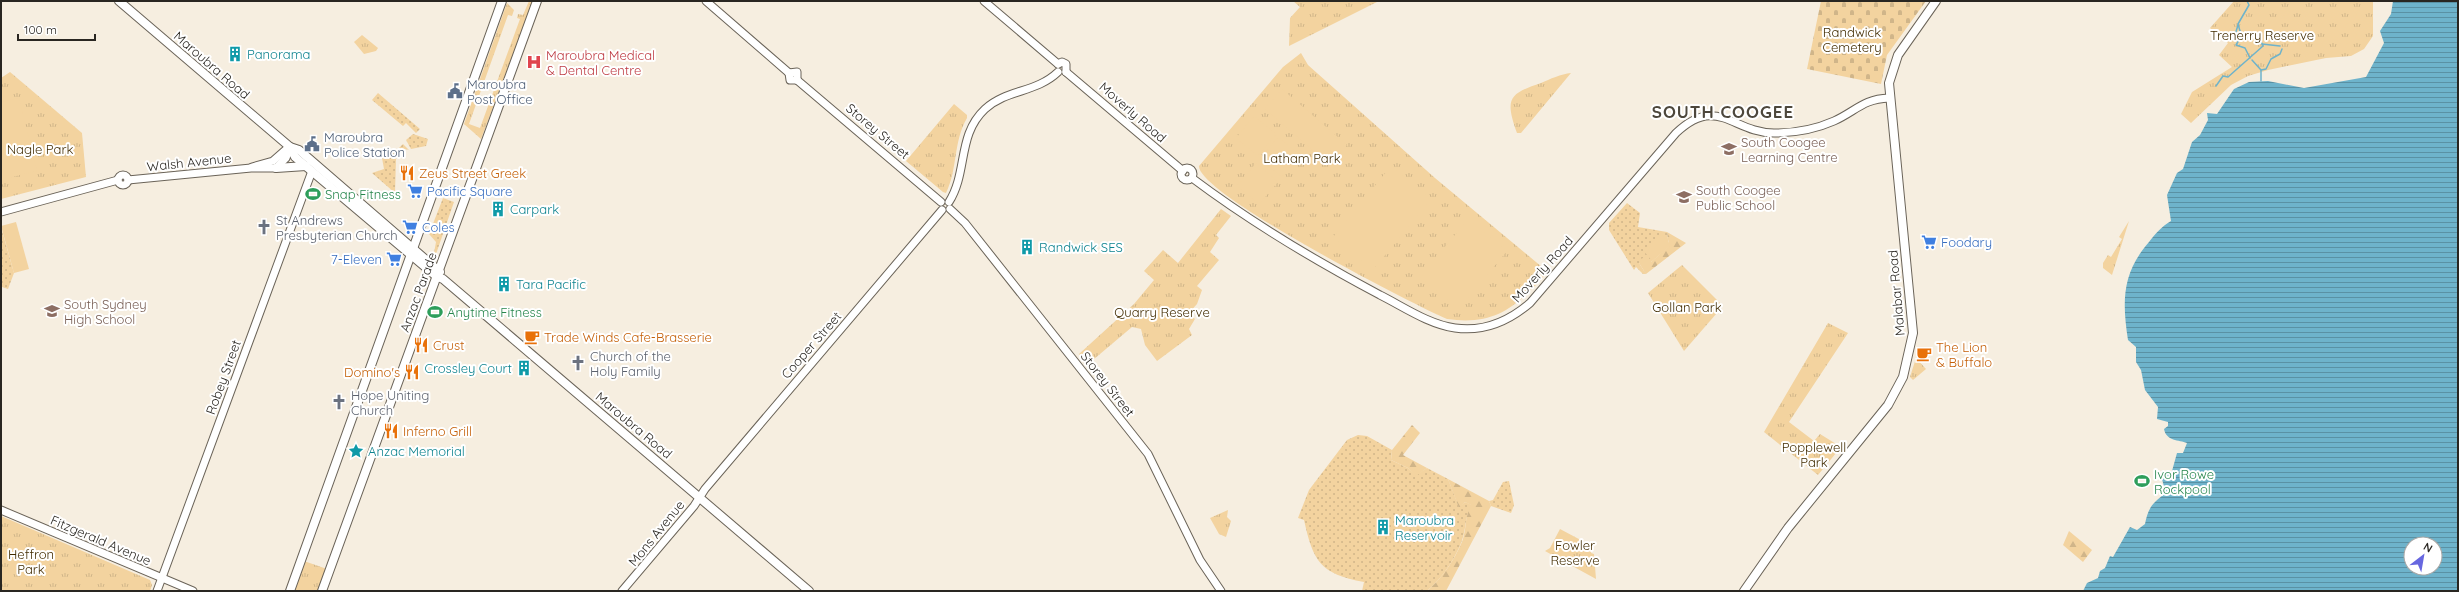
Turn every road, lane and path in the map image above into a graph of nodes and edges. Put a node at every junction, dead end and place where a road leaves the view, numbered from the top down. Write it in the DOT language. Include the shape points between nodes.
graph roads {
  1 [pos="119,1"];
  2 [pos="502,1"];
  3 [pos="537,1"];
  4 [pos="706,1"];
  5 [pos="984,1"];
  6 [pos="1936,1"];
  7 [pos="1058,64"];
  8 [pos="1058,72"];
  9 [pos="1066,72"];
  10 [pos="1889,98"];
  11 [pos="290,147"];
  12 [pos="251,168"];
  13 [pos="276,168"];
  14 [pos="309,169"];
  15 [pos="947,207"];
  16 [pos="1,212"];
  17 [pos="413,251"];
  18 [pos="439,274"];
  19 [pos="699,496"];
  20 [pos="1,510"];
  21 [pos="162,579"];
  22 [pos="629,588"];
  23 [pos="157,591"];
  24 [pos="192,591"];
  25 [pos="290,591"];
  26 [pos="322,591"];
  27 [pos="622,591"];
  28 [pos="809,591"];
  29 [pos="1221,591"];
  30 [pos="1744,591"];
  1 -- 11 [label="main road, Maroubra Road"];
  2 -- 17 [label="main road, Anzac Parade"];
  3 -- 18 [label="main road, Anzac Parade"];
  4 -- 15 [label="street, Storey Street" via="790,73 790,80 797,80 941,202 946,200"];
  5 -- 7 [label="street"];
  6 -- 10 [label="main road, Malabar Road" via="1895,60 1890,76"];
  7 -- 8 [label="street"];
  7 -- 9 [label="street, Moverly Road" via="1066,64"];
  8 -- 9 [label="street"];
  8 -- 15 [label="street, Cooper Street" via="1040,86 999,99 979,116 966,138 961,174"];
  9 -- 10 [label="street, Moverly Road" via="1183,171 1181,174 1184,179 1192,178 1266,231 1350,279 1436,323 1456,328 1475,328 1506,320 1530,303 1676,133 1687,124 1701,117 1719,116 1758,131 1787,132 1824,125 1872,99"];
  10 -- 30 [label="main road, Malabar Road" via="1913,333 1903,377 1888,405 1788,528"];
  11 -- 12 [label="street, Walsh Avenue" via="273,161"];
  11 -- 13 [label="street" via="286,158"];
  11 -- 14 [label="main road, Maroubra Road" via="294,156"];
  11 -- 17 [label="main road, Maroubra Road" via="299,150"];
  12 -- 13 [label="street, Walsh Avenue"];
  12 -- 16 [label="street, Walsh Avenue" via="128,180 123,175 118,180"];
  13 -- 14 [label="main road"];
  14 -- 17 [label="main road, Maroubra Road"];
  14 -- 21 [label="street, Robey Street"];
  15 -- 19 [label="street, Cooper Street"];
  15 -- 29 [label="street, Storey Street" via="965,223 1148,454 1200,560"];
  17 -- 18 [label="main road, Maroubra Road"];
  17 -- 25 [label="main road, Anzac Parade"];
  18 -- 19 [label="main road, Maroubra Road"];
  18 -- 26 [label="main road, Anzac Parade"];
  19 -- 22 [label="street, Mons Avenue" via="694,506"];
  19 -- 28 [label="main road, Maroubra Road"];
  20 -- 21 [label="street, Fitzgerald Avenue"];
  21 -- 23 [label="street, Robey Street"];
  21 -- 24 [label="street, Fitzgerald Avenue"];
  22 -- 27 [label="street, Mons Avenue"];
}
